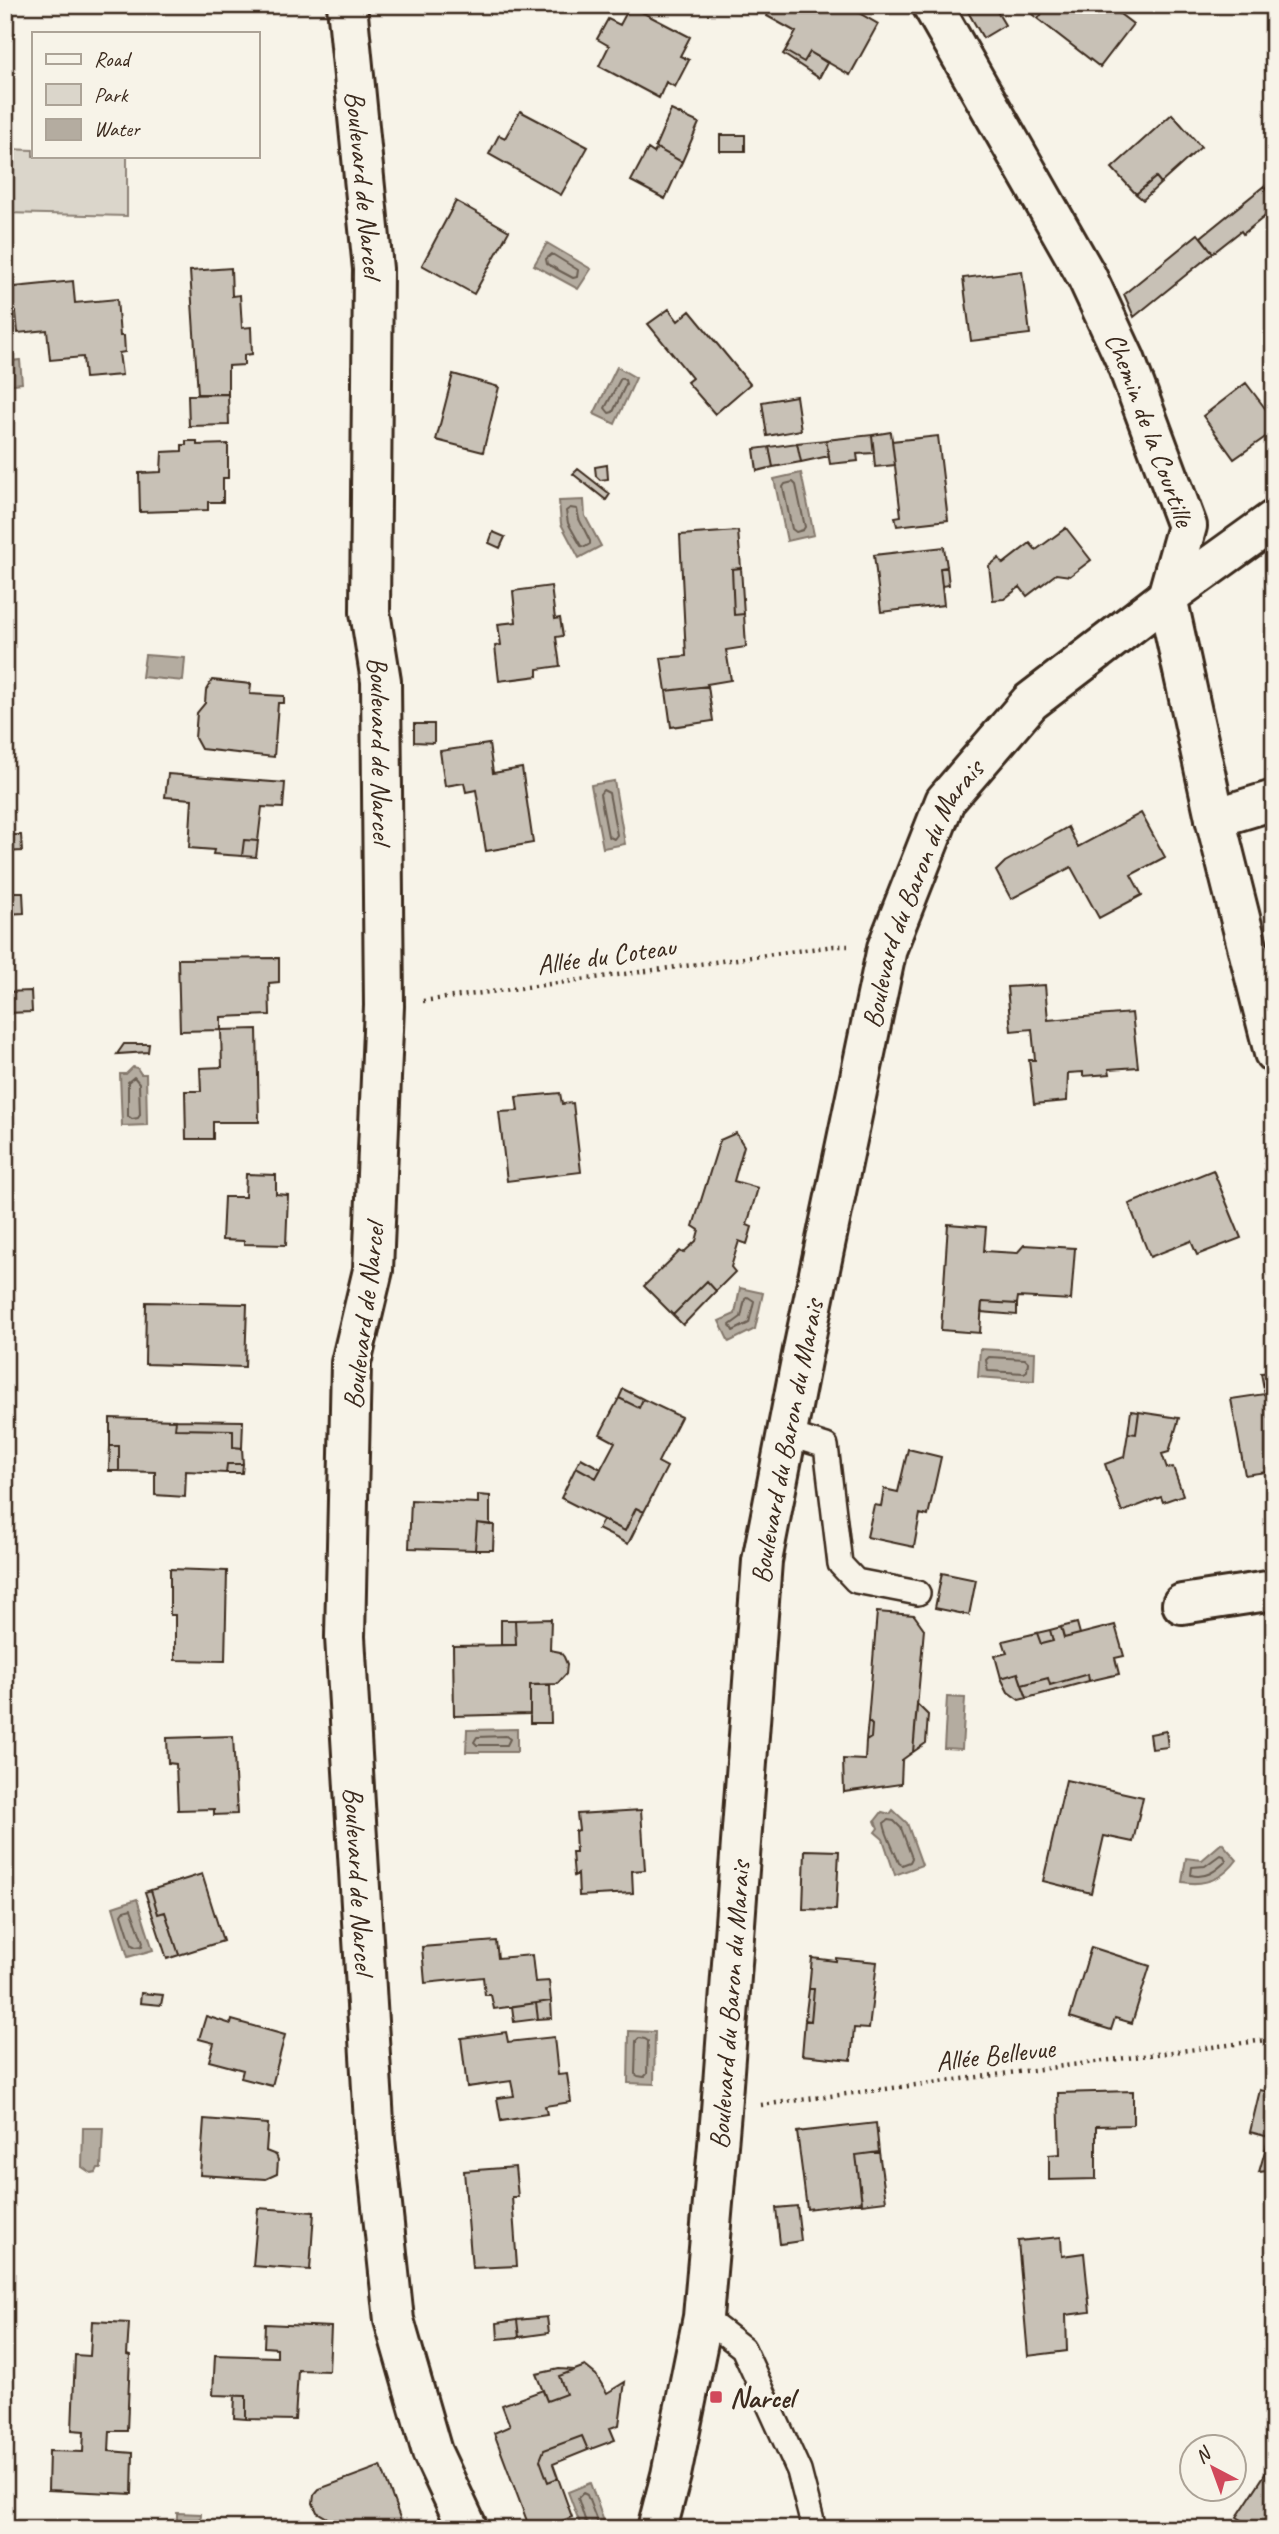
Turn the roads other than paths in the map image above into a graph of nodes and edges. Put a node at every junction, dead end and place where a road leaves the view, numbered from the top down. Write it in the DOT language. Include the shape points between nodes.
graph roads {
  1 [pos="347,5"];
  2 [pos="932,5"];
  3 [pos="1274,520"];
  4 [pos="1167,597"];
  5 [pos="1274,800"];
  6 [pos="1215,818"];
  7 [pos="1274,1053"];
  8 [pos="787,1434"];
  9 [pos="1274,1590"];
  10 [pos="918,1593"];
  11 [pos="1182,1604"];
  12 [pos="703,2317"];
  13 [pos="468,2529"];
  14 [pos="657,2529"];
  15 [pos="814,2529"];
  1 -- 13 [label="street, Boulevard de Narcel" via="373,269 370,612 381,681 384,1006 373,1270 351,1363 345,1637 375,2139 394,2320 432,2452"];
  2 -- 4 [label="street, Chemin de la Courtille" via="1087,277 1125,359 1187,526"];
  3 -- 4 [label="street, Boulevard du Baron du Marais"];
  4 -- 6 [label="street, Chemin de la Courtille"];
  4 -- 8 [label="street, Boulevard du Baron du Marais" via="1030,702 945,801 887,948"];
  5 -- 6 [label="street"];
  6 -- 7 [label="street, Chemin de la Courtille"];
  8 -- 10 [label="lane" via="826,1446 840,1564 856,1581"];
  8 -- 12 [label="street, Boulevard du Baron du Marais" via="762,1561"];
  9 -- 11 [label="street"];
  12 -- 14 [label="street, Boulevard du Baron du Marais"];
  12 -- 15 [label="lane" via="743,2347 799,2471"];
}
